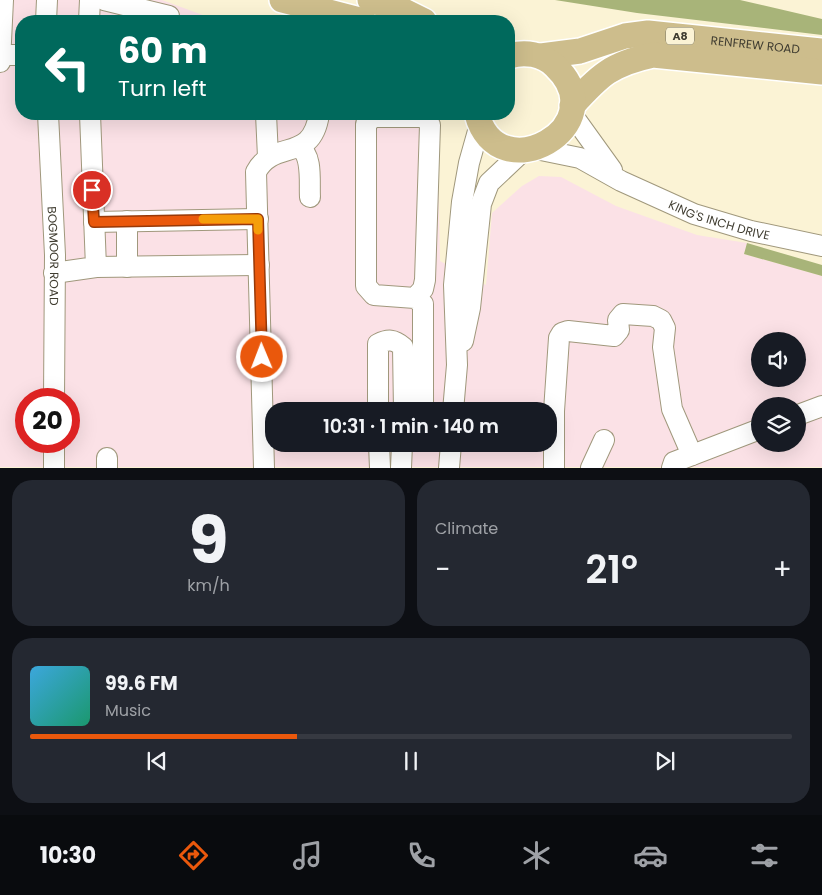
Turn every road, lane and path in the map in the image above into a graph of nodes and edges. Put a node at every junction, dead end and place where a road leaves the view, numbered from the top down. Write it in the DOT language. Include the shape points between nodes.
graph roads {
  1 [pos="3,0"];
  2 [pos="47,0"];
  3 [pos="90,0"];
  4 [pos="104,0"];
  5 [pos="282,0"];
  6 [pos="370,0"];
  7 [pos="46,15"];
  8 [pos="89,15"];
  9 [pos="165,15"];
  10 [pos="341,15"];
  11 [pos="412,15"];
  12 [pos="822,52"];
  13 [pos="520,55"];
  14 [pos="15,56"];
  15 [pos="0,57"];
  16 [pos="822,72"];
  17 [pos="571,110"];
  18 [pos="48,120"];
  19 [pos="90,120"];
  20 [pos="266,120"];
  21 [pos="317,120"];
  22 [pos="370,120"];
  23 [pos="427,120"];
  24 [pos="476,120"];
  25 [pos="479,120"];
  26 [pos="300,148"];
  27 [pos="530,149"];
  28 [pos="268,157"];
  29 [pos="621,181"];
  30 [pos="310,197"];
  31 [pos="258,219"];
  32 [pos="127,221"];
  33 [pos="94,222"];
  34 [pos="822,246"];
  35 [pos="259,265"];
  36 [pos="96,267"];
  37 [pos="127,267"];
  38 [pos="54,272"];
  39 [pos="425,280"];
  40 [pos="454,285"];
  41 [pos="415,298"];
  42 [pos="457,365"];
  43 [pos="54,388"];
  44 [pos="378,402"];
  45 [pos="404,402"];
  46 [pos="423,402"];
  47 [pos="455,402"];
  48 [pos="822,406"];
  49 [pos="806,412"];
  50 [pos="751,433"];
  51 [pos="604,440"];
  52 [pos="379,452"];
  53 [pos="402,452"];
  54 [pos="450,452"];
  55 [pos="54,453"];
  56 [pos="679,463"];
  57 [pos="54,468"];
  58 [pos="264,468"];
  59 [pos="380,468"];
  60 [pos="401,468"];
  61 [pos="449,468"];
  62 [pos="554,468"];
  63 [pos="591,468"];
  1 -- 15 [label="street"];
  2 -- 7 [label="street"];
  3 -- 8 [label="street"];
  4 -- 9 [label="street"];
  5 -- 10 [label="main road"];
  6 -- 11 [label="main road"];
  12 -- 13 [label="main road, RENFREW ROAD / A8" via="648,33 626,36 580,51"];
  13 -- 17 [label="main road" via="552,62 566,79 572,96"];
  14 -- 15 [label="street"];
  16 -- 17 [label="main road, RENFREW ROAD / A8" via="653,55 629,60 606,72 595,80"];
  17 -- 27 [label="main road, RENFREW ROAD" via="562,131 553,140"];
  17 -- 29 [label="street, KING'S INCH DRIVE" via="593,146"];
  18 -- 38 [label="street, BOGMOOR ROAD"];
  19 -- 33 [label="street"];
  20 -- 28 [label="street"];
  21 -- 26 [label="street" via="312,137"];
  22 -- 41 [label="street" via="366,124 366,286 374,295"];
  23 -- 39 [label="street" via="430,125"];
  24 -- 40 [label="street" via="462,202"];
  25 -- 27 [label="main road" via="493,140 502,146"];
  26 -- 28 [label="street"];
  26 -- 30 [label="street" via="308,157"];
  27 -- 29 [label="street, KING'S INCH DRIVE" via="580,158"];
  27 -- 42 [label="street" via="489,183 481,204 470,308"];
  28 -- 31 [label="street" via="256,172"];
  29 -- 34 [label="street, KING'S INCH DRIVE" via="694,214 751,231"];
  31 -- 32 [label="street"];
  31 -- 35 [label="street"];
  32 -- 33 [label="street"];
  32 -- 37 [label="street"];
  33 -- 36 [label="street"];
  35 -- 37 [label="street"];
  35 -- 58 [label="street"];
  36 -- 37 [label="street"];
  36 -- 38 [label="street"];
  38 -- 43 [label="street, BOGMOOR ROAD"];
  39 -- 40 [label="street" via="434,285"];
  39 -- 41 [label="street" via="423,289"];
  40 -- 42 [label="street"];
  41 -- 46 [label="street" via="423,304"];
  42 -- 47 [label="street"];
  44 -- 45 [label="street" via="376,355 378,344 388,340 403,347"];
  48 -- 49 [label="street"];
  50 -- 56 [label="street"];
  51 -- 63 [label="street"];
  52 -- 59 [label="street"];
  53 -- 60 [label="street"];
  54 -- 61 [label="street"];
  55 -- 57 [label="street"];
  56 -- 62 [label="street" via="663,347 665,328 661,320 653,316 623,314 614,336 568,331 559,338"];
}
